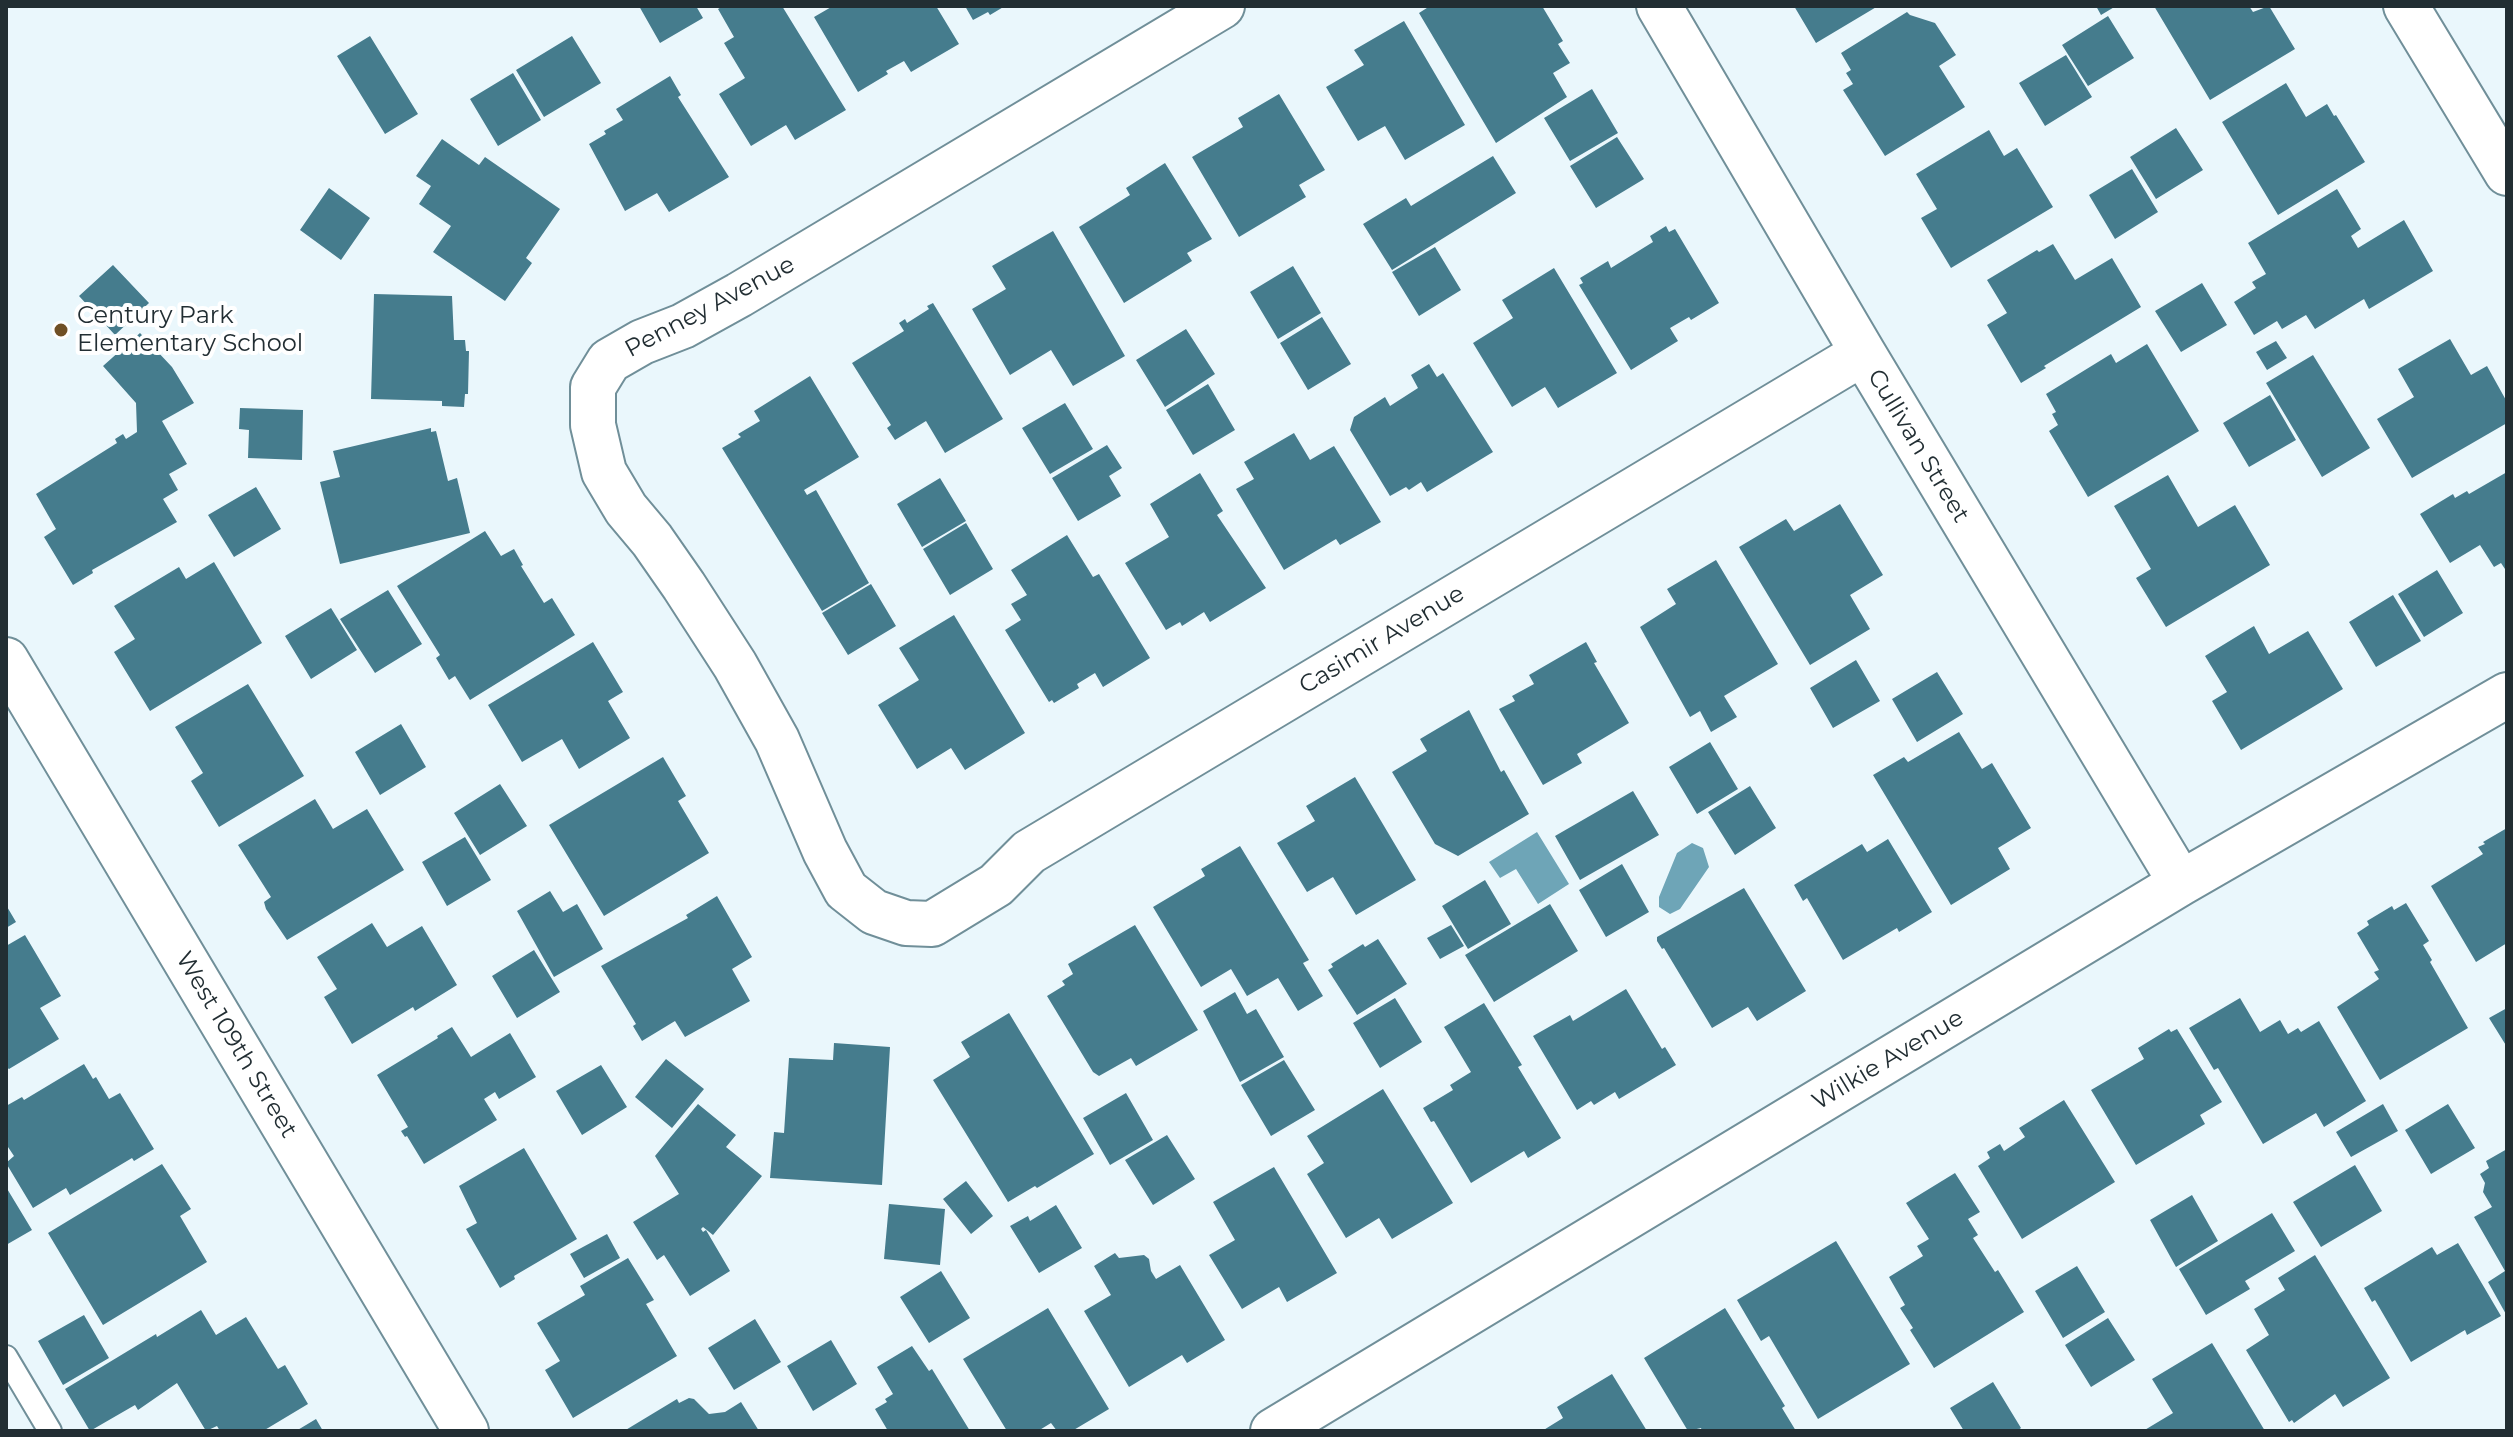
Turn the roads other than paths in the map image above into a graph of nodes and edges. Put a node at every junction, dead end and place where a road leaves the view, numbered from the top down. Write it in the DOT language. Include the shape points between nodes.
graph roads {
  1 [pos="1222,6"];
  2 [pos="1659,6"];
  3 [pos="2406,6"];
  4 [pos="2507,173"];
  5 [pos="1863,353"];
  6 [pos="6,660"];
  7 [pos="2507,695"];
  8 [pos="2181,883"];
  9 [pos="906,923"];
  10 [pos="6,1357"];
  11 [pos="50,1431"];
  12 [pos="466,1431"];
  13 [pos="1273,1431"];
  1 -- 9 [label="street, Penney Avenue" via="739,295 609,361 593,387 593,425 604,472 735,665 777,740 846,890 874,912"];
  2 -- 5 [label="street, Cullivan Street"];
  3 -- 4 [label="street"];
  5 -- 8 [label="street, Cullivan Street"];
  5 -- 9 [label="street, Casimir Avenue" via="1029,852 996,885 961,908 932,924"];
  6 -- 12 [label="street, West 109th Street"];
  7 -- 8 [label="street, Wilkie Avenue"];
  8 -- 13 [label="street, Wilkie Avenue"];
  10 -- 11 [label="lane"];
}
